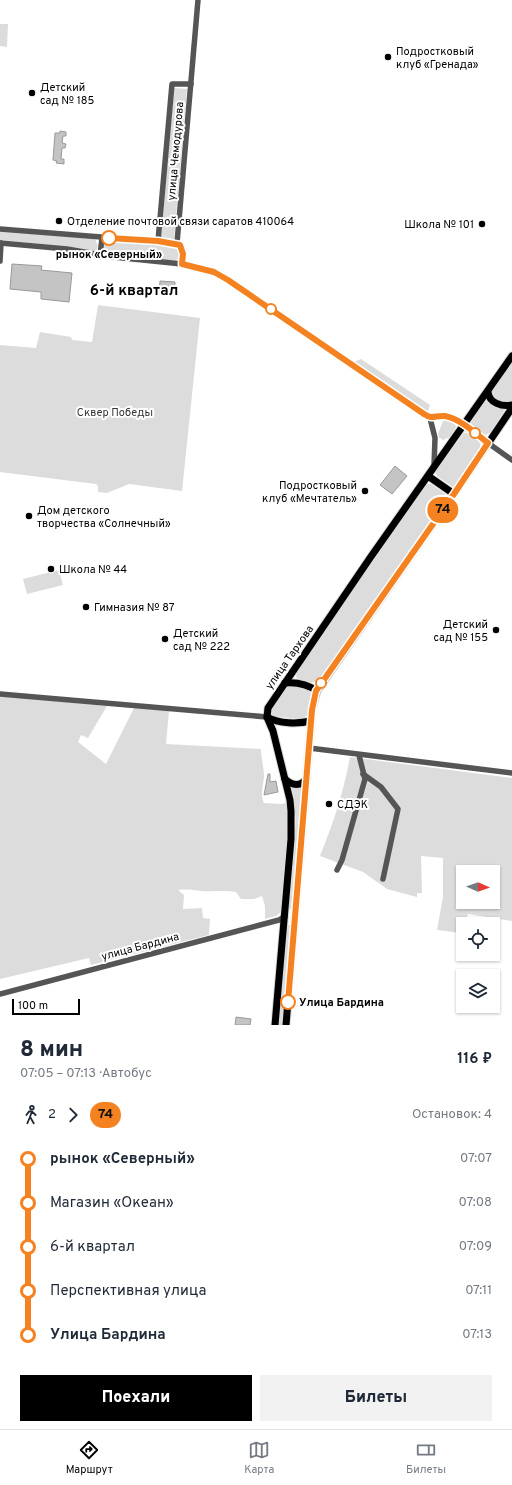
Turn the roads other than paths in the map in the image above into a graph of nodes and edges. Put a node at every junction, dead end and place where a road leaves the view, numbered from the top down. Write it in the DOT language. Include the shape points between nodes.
graph roads {
  1 [pos="198,0"];
  2 [pos="191,84"];
  3 [pos="0,229"];
  4 [pos="102,238"];
  5 [pos="158,241"];
  6 [pos="1,243"];
  7 [pos="177,243"];
  8 [pos="100,255"];
  9 [pos="0,261"];
  10 [pos="182,264"];
  11 [pos="512,356"];
  12 [pos="488,392"];
  13 [pos="512,407"];
  14 [pos="430,418"];
  15 [pos="464,425"];
  16 [pos="488,443"];
  17 [pos="512,460"];
  18 [pos="434,467"];
  19 [pos="428,476"];
  20 [pos="454,494"];
  21 [pos="284,683"];
  22 [pos="316,691"];
  23 [pos="0,694"];
  24 [pos="267,717"];
  25 [pos="311,721"];
  26 [pos="309,748"];
  27 [pos="359,755"];
  28 [pos="512,773"];
  29 [pos="363,774"];
  30 [pos="307,778"];
  31 [pos="285,779"];
  32 [pos="337,870"];
  33 [pos="383,879"];
  34 [pos="285,916"];
  35 [pos="295,916"];
  36 [pos="0,994"];
  37 [pos="275,1025"];
  38 [pos="286,1025"];
  1 -- 2 [label="street, улица Чемодурова"];
  2 -- 5 [label="street, улица Чемодурова" via="172,84"];
  2 -- 7 [label="street, улица Чемодурова"];
  3 -- 4 [label="street"];
  4 -- 5 [label="street"];
  4 -- 8 [label="street"];
  5 -- 7 [label="street"];
  6 -- 8 [label="street"];
  6 -- 9 [label="street"];
  7 -- 10 [label="street, улица Чемодурова" via="183,254"];
  8 -- 10 [label="street"];
  10 -- 14 [label="street" via="214,272 228,280"];
  11 -- 12 [label="main road, улица Тархова"];
  12 -- 13 [label="main road" via="488,397 493,402"];
  12 -- 15 [label="main road, улица Тархова"];
  13 -- 16 [label="main road"];
  14 -- 15 [label="street" via="445,416"];
  14 -- 18 [label="street" via="435,438"];
  15 -- 16 [label="main road"];
  15 -- 18 [label="main road, улица Тархова"];
  16 -- 17 [label="street"];
  16 -- 20 [label="main road"];
  18 -- 19 [label="main road, улица Тархова"];
  19 -- 20 [label="main road"];
  19 -- 21 [label="main road, улица Тархова"];
  20 -- 22 [label="main road"];
  21 -- 22 [label="main road" via="311,687"];
  21 -- 24 [label="main road, улица Тархова" via="268,708"];
  22 -- 25 [label="main road"];
  23 -- 24 [label="street"];
  24 -- 25 [label="main road" via="274,721"];
  24 -- 31 [label="main road"];
  25 -- 26 [label="main road"];
  26 -- 27 [label="street"];
  26 -- 30 [label="main road"];
  27 -- 28 [label="street"];
  27 -- 29 [label="street"];
  29 -- 32 [label="street" via="365,779 362,791"];
  29 -- 33 [label="street" via="381,787 398,808"];
  30 -- 31 [label="main road" via="297,785"];
  30 -- 35 [label="main road"];
  31 -- 34 [label="main road" via="291,811 292,839"];
  34 -- 35 [label="main road"];
  34 -- 36 [label="street, улица Бардина" via="279,920"];
  34 -- 37 [label="main road"];
  35 -- 38 [label="main road"];
}
